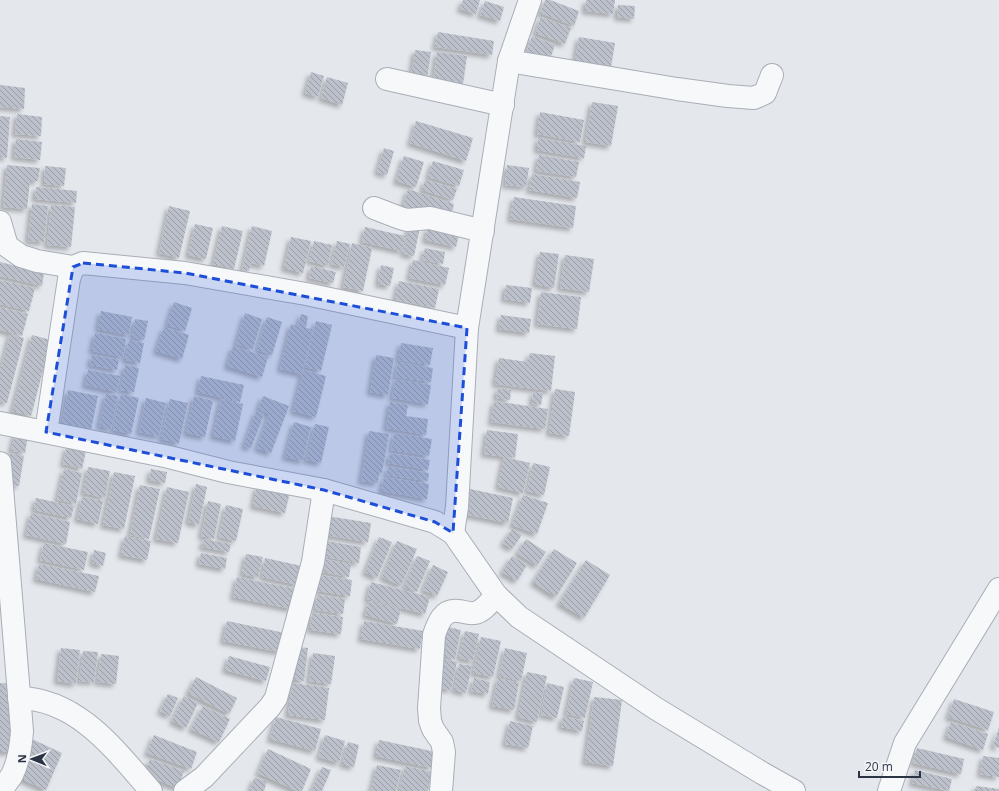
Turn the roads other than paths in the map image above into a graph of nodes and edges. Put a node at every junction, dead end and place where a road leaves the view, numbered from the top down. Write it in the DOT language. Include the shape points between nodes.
graph roads {
  1 [pos="530,0"];
  2 [pos="509,61"];
  3 [pos="772,75"];
  4 [pos="387,79"];
  5 [pos="503,105"];
  6 [pos="374,208"];
  7 [pos="0,222"];
  8 [pos="482,231"];
  9 [pos="73,267"];
  10 [pos="467,328"];
  11 [pos="0,423"];
  12 [pos="46,432"];
  13 [pos="0,463"];
  14 [pos="324,490"];
  15 [pos="453,533"];
  16 [pos="999,589"];
  17 [pos="496,596"];
  18 [pos="6,597"];
  19 [pos="20,698"];
  20 [pos="1,791"];
  21 [pos="151,791"];
  22 [pos="185,791"];
  23 [pos="441,791"];
  24 [pos="794,791"];
  25 [pos="889,791"];
  1 -- 2 [label="street"];
  2 -- 3 [label="street" via="677,89 754,98 765,93"];
  2 -- 5 [label="street"];
  4 -- 5 [label="street"];
  5 -- 8 [label="street"];
  6 -- 8 [label="street" via="407,220 430,218"];
  7 -- 9 [label="street" via="8,246 21,256"];
  8 -- 10 [label="street"];
  9 -- 10 [label="street" via="83,264 186,273 306,294"];
  9 -- 12 [label="street" via="69,279"];
  10 -- 15 [label="street" via="457,506"];
  11 -- 12 [label="street"];
  12 -- 14 [label="street"];
  13 -- 18 [label="street"];
  14 -- 15 [label="street" via="435,522"];
  14 -- 22 [label="street" via="313,562 276,698 204,777"];
  15 -- 17 [label="street"];
  16 -- 25 [label="street" via="905,743"];
  17 -- 23 [label="street" via="474,613 449,611 437,624 429,708 433,730 442,742 444,752"];
  17 -- 24 [label="street" via="519,617 565,649 662,712"];
  18 -- 19 [label="street"];
  19 -- 20 [label="street" via="21,750 11,776"];
  19 -- 21 [label="street" via="39,699 53,704 88,724"];
}
